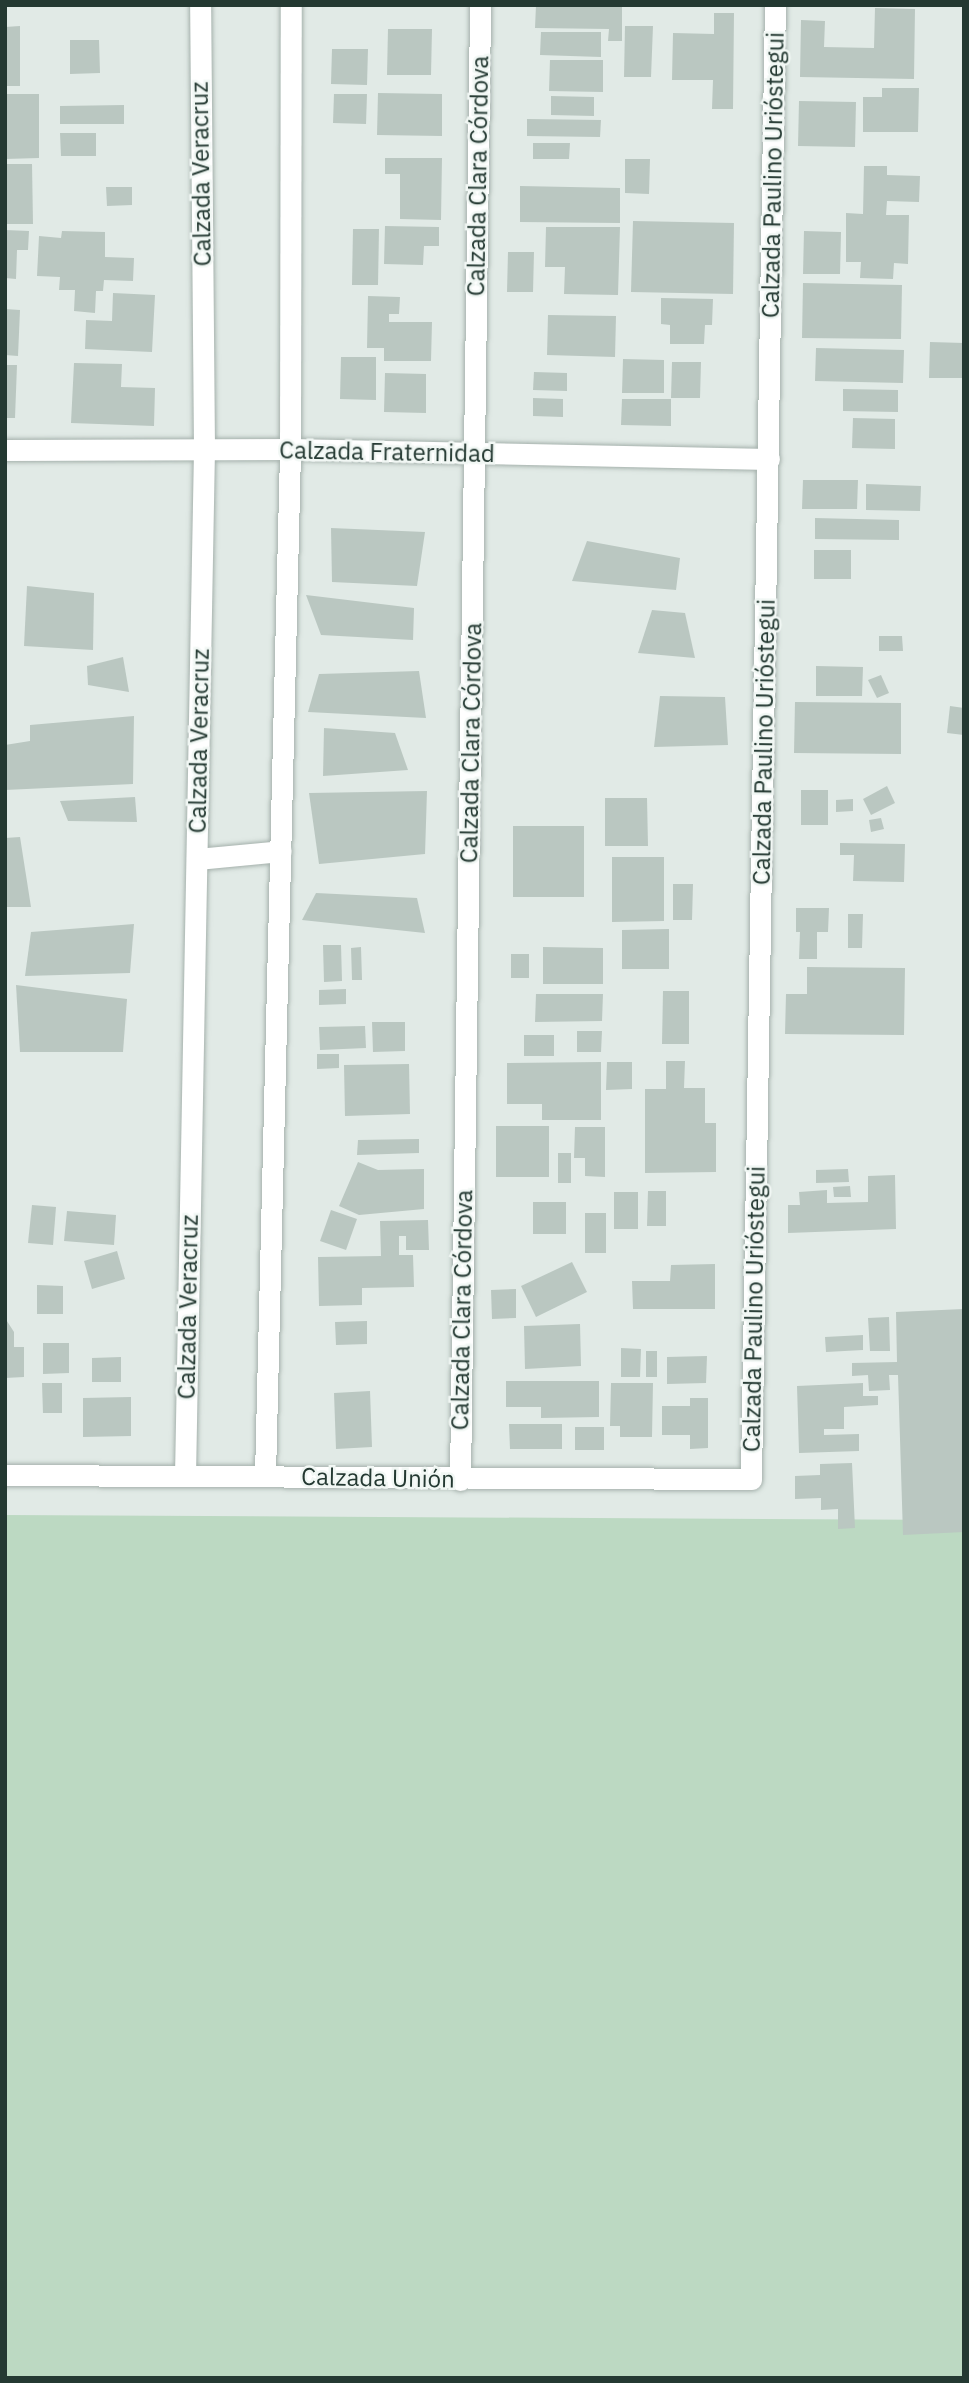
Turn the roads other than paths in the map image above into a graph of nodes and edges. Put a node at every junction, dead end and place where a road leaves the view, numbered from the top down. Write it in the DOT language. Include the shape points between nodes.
graph roads {
  1 [pos="200,5"];
  2 [pos="291,5"];
  3 [pos="480,5"];
  4 [pos="775,5"];
  5 [pos="204,448"];
  6 [pos="290,449"];
  7 [pos="5,450"];
  8 [pos="475,453"];
  9 [pos="769,459"];
  10 [pos="281,851"];
  11 [pos="197,859"];
  12 [pos="5,1475"];
  13 [pos="265,1475"];
  14 [pos="186,1476"];
  15 [pos="751,1479"];
  16 [pos="460,1480"];
  1 -- 5 [label="street, Calzada Veracruz"];
  2 -- 6 [label="street"];
  3 -- 8 [label="street, Calzada Clara Córdova"];
  4 -- 9 [label="street, Calzada Paulino Urióstegui"];
  5 -- 6 [label="street, Calzada Fraternidad"];
  5 -- 7 [label="street, Calzada Fraternidad"];
  5 -- 11 [label="street, Calzada Veracruz"];
  6 -- 8 [label="street, Calzada Fraternidad"];
  6 -- 10 [label="street"];
  8 -- 9 [label="street, Calzada Fraternidad"];
  8 -- 16 [label="street, Calzada Clara Córdova"];
  9 -- 15 [label="street, Calzada Paulino Urióstegui"];
  10 -- 11 [label="street"];
  10 -- 13 [label="street"];
  11 -- 14 [label="street, Calzada Veracruz"];
  12 -- 14 [label="street, Calzada Unión"];
  13 -- 14 [label="street, Calzada Unión"];
  13 -- 16 [label="street, Calzada Unión"];
  15 -- 16 [label="street, Calzada Unión"];
}
